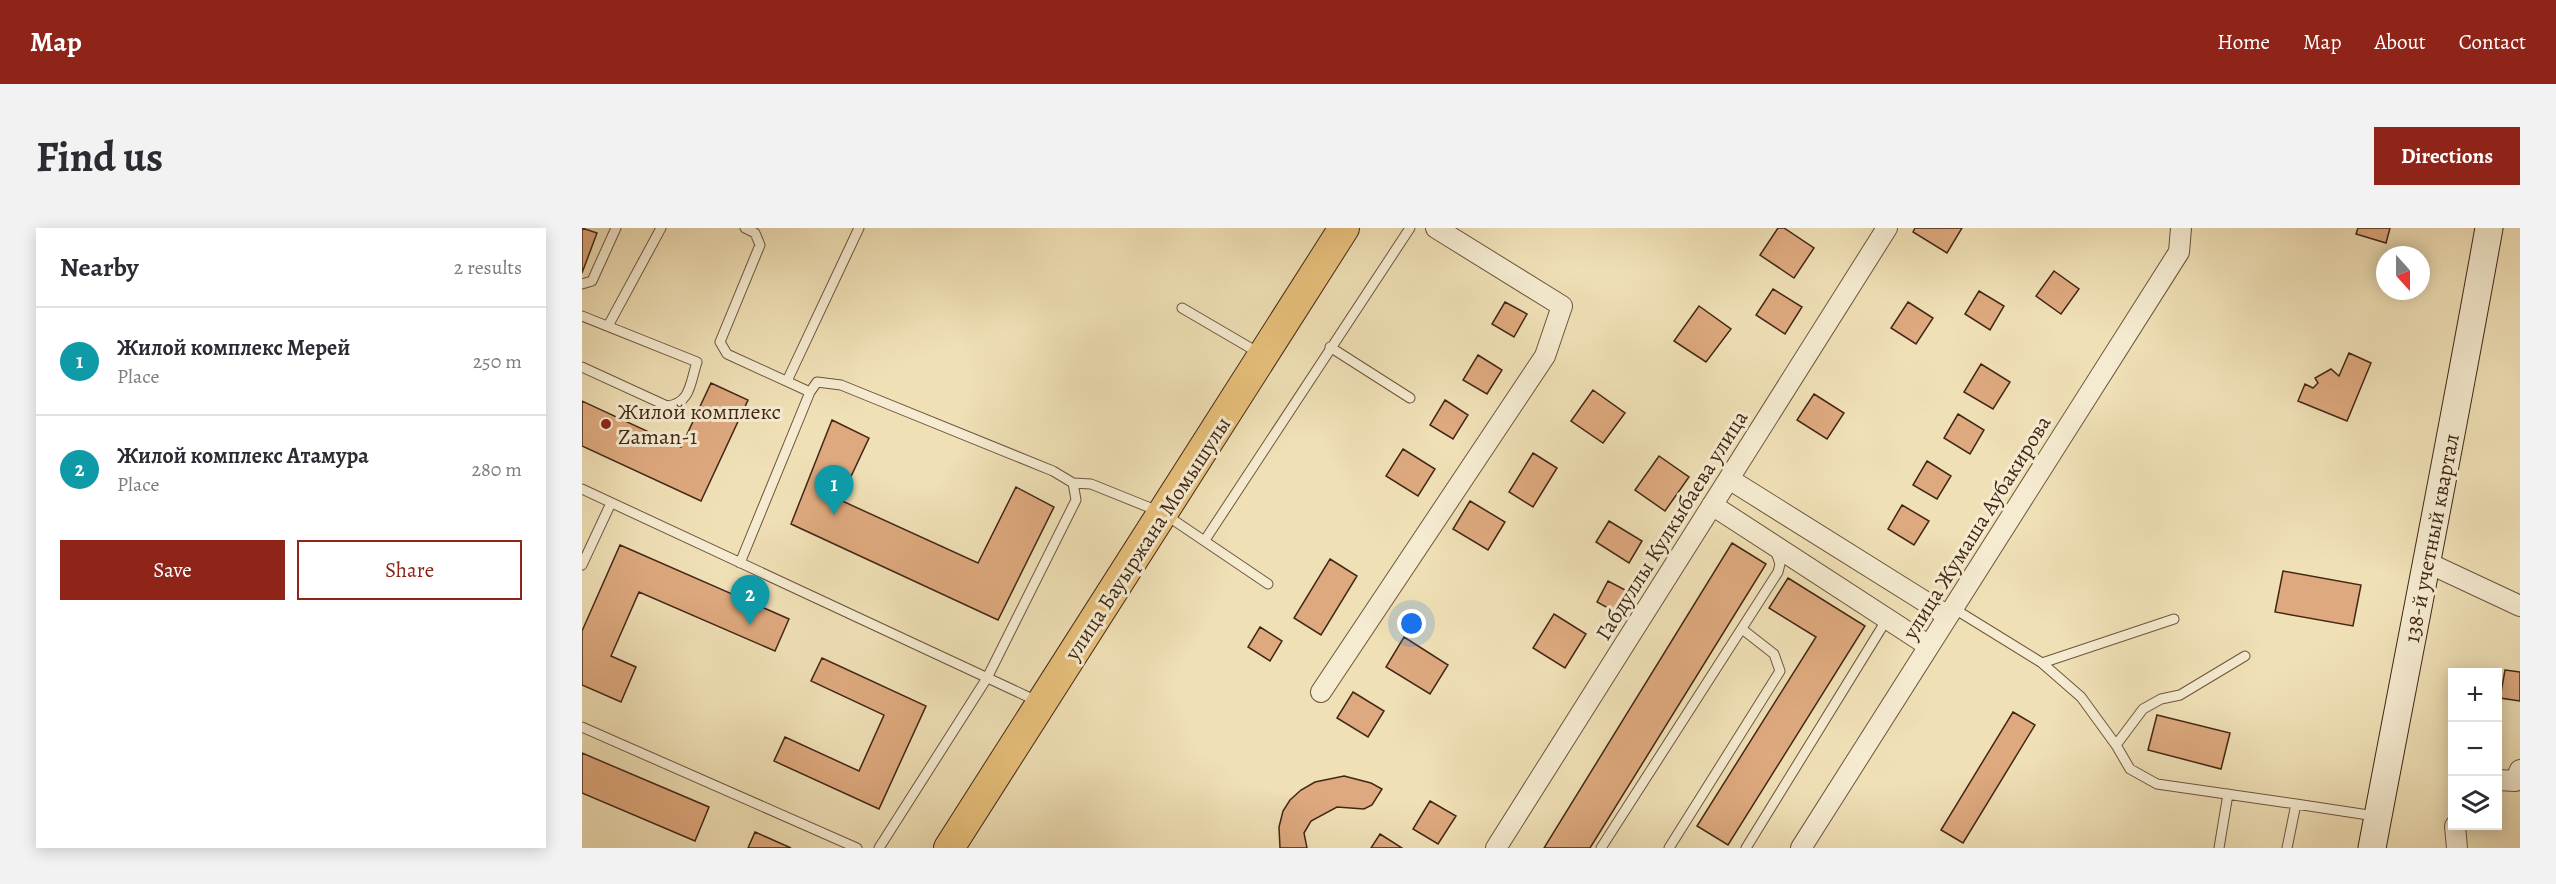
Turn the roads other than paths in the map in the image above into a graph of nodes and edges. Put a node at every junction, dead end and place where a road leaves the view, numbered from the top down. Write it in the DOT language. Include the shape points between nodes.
graph roads {
  1 [pos="616,228"];
  2 [pos="661,228"];
  3 [pos="745,228"];
  4 [pos="859,228"];
  5 [pos="1344,228"];
  6 [pos="1410,228"];
  7 [pos="1887,228"];
  8 [pos="2181,228"];
  9 [pos="2489,228"];
  10 [pos="1448,231"];
  11 [pos="582,284"];
  12 [pos="1182,308"];
  13 [pos="582,316"];
  14 [pos="608,326"];
  15 [pos="1330,347"];
  16 [pos="1264,356"];
  17 [pos="582,367"];
  18 [pos="787,381"];
  19 [pos="810,392"];
  20 [pos="1410,398"];
  21 [pos="1729,479"];
  22 [pos="1072,483"];
  23 [pos="582,489"];
  24 [pos="611,503"];
  25 [pos="1712,505"];
  26 [pos="1163,513"];
  27 [pos="1205,540"];
  28 [pos="1773,544"];
  29 [pos="2426,562"];
  30 [pos="740,563"];
  31 [pos="582,565"];
  32 [pos="1268,584"];
  33 [pos="2520,606"];
  34 [pos="1951,612"];
  35 [pos="1887,619"];
  36 [pos="2174,619"];
  37 [pos="1742,629"];
  38 [pos="1929,646"];
  39 [pos="2245,656"];
  40 [pos="2042,663"];
  41 [pos="987,678"];
  42 [pos="1322,692"];
  43 [pos="1042,703"];
  44 [pos="582,727"];
  45 [pos="2116,745"];
  46 [pos="2520,771"];
  47 [pos="2502,780"];
  48 [pos="2228,794"];
  49 [pos="2296,804"];
  50 [pos="2378,817"];
  51 [pos="2455,830"];
  52 [pos="857,848"];
  53 [pos="879,848"];
  54 [pos="949,848"];
  55 [pos="1496,848"];
  56 [pos="1601,848"];
  57 [pos="1669,848"];
  58 [pos="1746,848"];
  59 [pos="1801,848"];
  60 [pos="2219,848"];
  61 [pos="2287,848"];
  62 [pos="2372,848"];
  63 [pos="2457,848"];
  1 -- 11 [label="lane" via="592,281"];
  2 -- 14 [label="lane"];
  3 -- 18 [label="lane" via="755,232 760,244 720,342 727,354"];
  4 -- 18 [label="lane"];
  5 -- 16 [label="main road, улица Бауыржана Момышулы"];
  6 -- 15 [label="lane"];
  7 -- 21 [label="street, Габдуллы Кулкыбаева улица"];
  8 -- 34 [label="street, улица Жумаша Аубакирова" via="2179,252"];
  9 -- 29 [label="main road, 138-й учетный квартал"];
  10 -- 42 [label="street" via="1562,306 1545,356"];
  12 -- 16 [label="lane"];
  13 -- 14 [label="lane"];
  14 -- 17 [label="lane" via="697,362 686,399 667,406"];
  15 -- 20 [label="lane"];
  15 -- 27 [label="lane"];
  16 -- 26 [label="main road, улица Бауыржана Момышулы"];
  18 -- 19 [label="lane"];
  19 -- 22 [label="lane" via="817,382 841,385 1053,471"];
  19 -- 30 [label="lane"];
  21 -- 25 [label="street, Габдуллы Кулкыбаева улица"];
  21 -- 34 [label="street"];
  22 -- 26 [label="lane" via="1091,484"];
  22 -- 41 [label="lane" via="1076,500"];
  23 -- 24 [label="lane"];
  24 -- 30 [label="lane"];
  24 -- 31 [label="lane"];
  25 -- 28 [label="street"];
  25 -- 55 [label="street, Габдуллы Кулкыбаева улица"];
  26 -- 27 [label="lane"];
  26 -- 43 [label="main road, улица Бауыржана Момышулы"];
  27 -- 32 [label="lane"];
  28 -- 35 [label="street"];
  28 -- 37 [label="lane" via="1780,564 1778,572"];
  29 -- 33 [label="street"];
  29 -- 50 [label="main road, 138-й учетный квартал"];
  30 -- 41 [label="lane"];
  34 -- 38 [label="street, улица Жумаша Аубакирова"];
  34 -- 40 [label="lane"];
  35 -- 38 [label="street"];
  35 -- 58 [label="lane"];
  36 -- 40 [label="lane"];
  37 -- 56 [label="lane"];
  37 -- 57 [label="lane" via="1774,654 1780,670"];
  38 -- 59 [label="street, улица Жумаша Аубакирова"];
  39 -- 45 [label="lane" via="2180,695 2161,699 2143,710"];
  40 -- 45 [label="lane" via="2081,697"];
  41 -- 43 [label="lane"];
  41 -- 53 [label="lane"];
  43 -- 54 [label="main road, улица Бауыржана Момышулы"];
  44 -- 52 [label="lane"];
  45 -- 48 [label="lane" via="2130,769 2157,784"];
  46 -- 47 [label="street" via="2515,781"];
  48 -- 49 [label="lane"];
  48 -- 60 [label="lane"];
  49 -- 50 [label="lane"];
  49 -- 61 [label="lane"];
  50 -- 62 [label="main road, 138-й учетный квартал"];
  51 -- 63 [label="street"];
}
